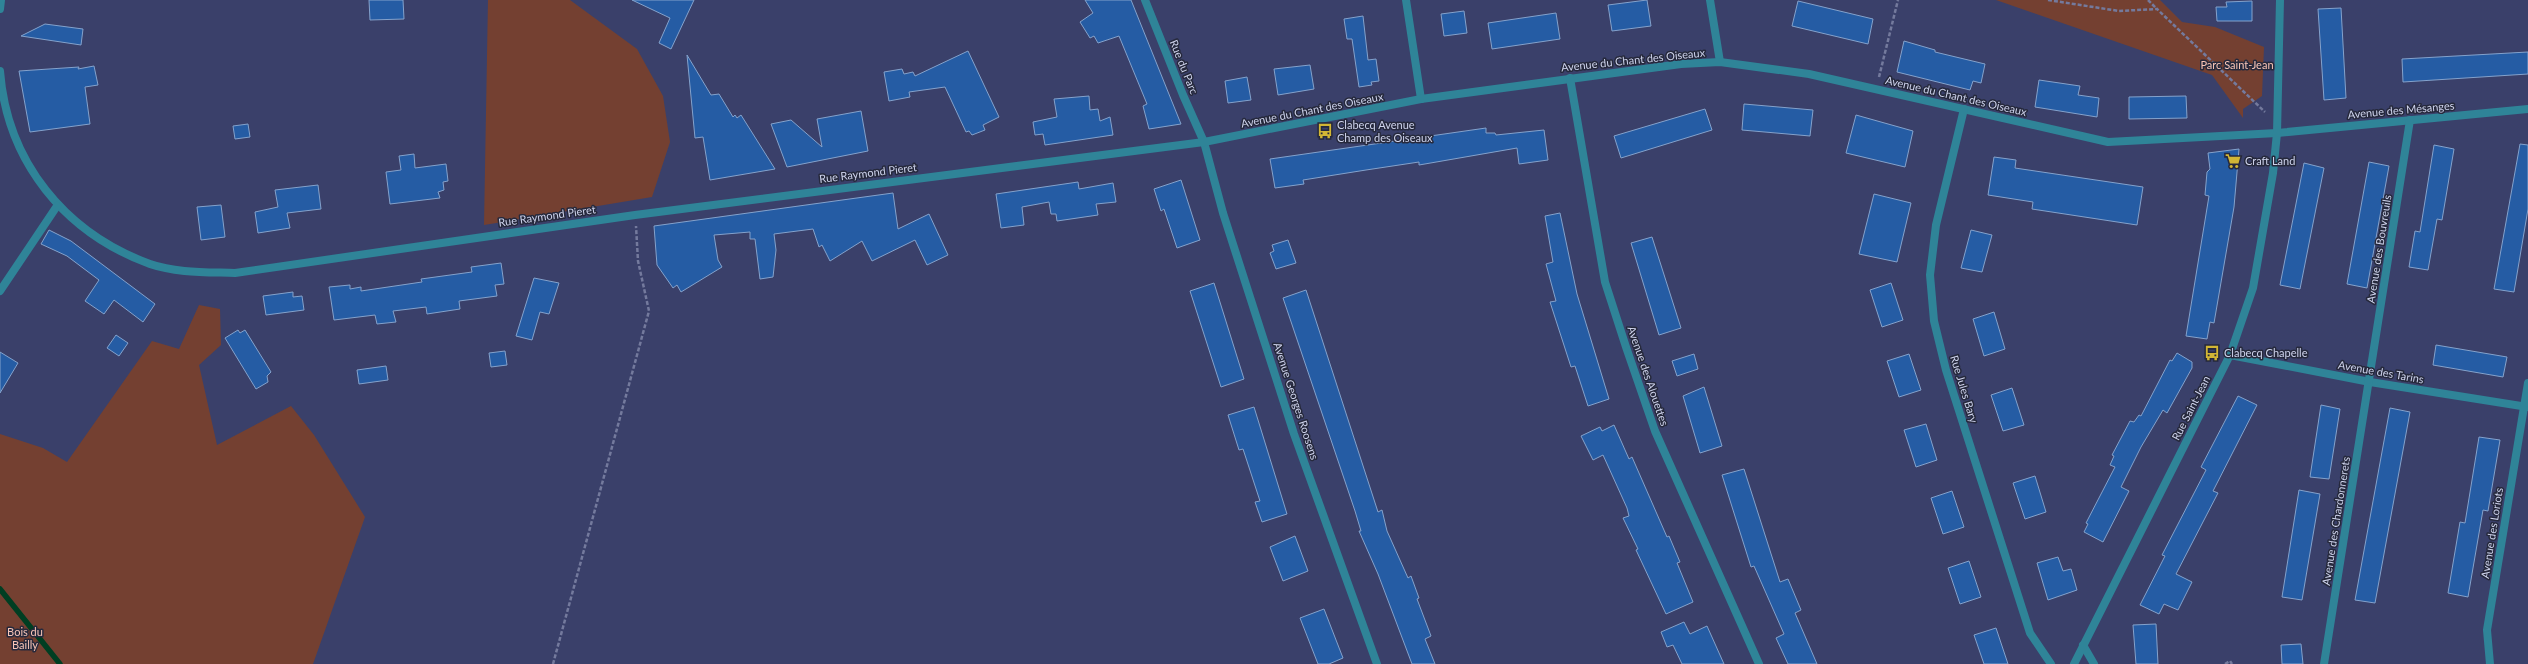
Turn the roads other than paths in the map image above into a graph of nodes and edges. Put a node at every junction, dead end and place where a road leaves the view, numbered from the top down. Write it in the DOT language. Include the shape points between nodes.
graph roads {
  1 [pos="1,0"];
  2 [pos="1145,0"];
  3 [pos="1406,0"];
  4 [pos="1710,0"];
  5 [pos="2280,0"];
  6 [pos="0,9"];
  7 [pos="1720,62"];
  8 [pos="0,71"];
  9 [pos="1570,78"];
  10 [pos="1421,99"];
  11 [pos="1964,109"];
  12 [pos="2528,109"];
  13 [pos="2410,120"];
  14 [pos="2277,133"];
  15 [pos="1204,142"];
  16 [pos="58,206"];
  17 [pos="0,291"];
  18 [pos="2230,355"];
  19 [pos="2370,382"];
  20 [pos="2528,383"];
  21 [pos="2526,406"];
  22 [pos="2083,644"];
  23 [pos="1377,664"];
  24 [pos="1759,664"];
  25 [pos="2051,664"];
  26 [pos="2074,664"];
  27 [pos="2094,664"];
  28 [pos="2324,664"];
  29 [pos="2490,664"];
  1 -- 6 [label="street"];
  2 -- 15 [label="street, Rue du Parc"];
  3 -- 10 [label="street"];
  4 -- 7 [label="street"];
  5 -- 14 [label="street, Rue Saint-Jean"];
  7 -- 9 [label="street, Avenue du Chant des Oiseaux" via="1681,64"];
  7 -- 11 [label="street, Avenue du Chant des Oiseaux" via="1809,74"];
  8 -- 16 [label="street, Rue Raymond Pieret" via="1,87 16,140 33,175"];
  9 -- 10 [label="street, Avenue du Chant des Oiseaux"];
  9 -- 24 [label="street, Avenue des Alouettes" via="1605,282 1655,432"];
  10 -- 15 [label="street, Avenue du Chant des Oiseaux"];
  11 -- 14 [label="street, Avenue du Chant des Oiseaux" via="2108,142"];
  11 -- 25 [label="street, Rue Jules Bary" via="1936,225 1930,275 1934,321 1946,370 2030,633"];
  12 -- 13 [label="street, Avenue des Mésanges"];
  13 -- 14 [label="street, Avenue des Mésanges"];
  13 -- 19 [label="street, Avenue des Bouvreuils"];
  14 -- 18 [label="street, Rue Saint-Jean" via="2273,173 2253,288"];
  15 -- 16 [label="street, Rue Raymond Pieret" via="635,215 235,273 193,272 151,264 102,241"];
  15 -- 23 [label="street, Avenue Georges Roosens" via="1223,213 1294,434"];
  16 -- 17 [label="street"];
  18 -- 19 [label="street, Avenue des Tarins"];
  18 -- 22 [label="street, Rue Saint-Jean"];
  19 -- 21 [label="street, Avenue des Tarins"];
  19 -- 28 [label="street, Avenue des Chardonnerets"];
  20 -- 21 [label="street, Avenue des Loriots"];
  21 -- 29 [label="street, Avenue des Loriots" via="2487,630"];
  22 -- 26 [label="street, Rue Saint-Jean"];
  22 -- 27 [label="street"];
}
